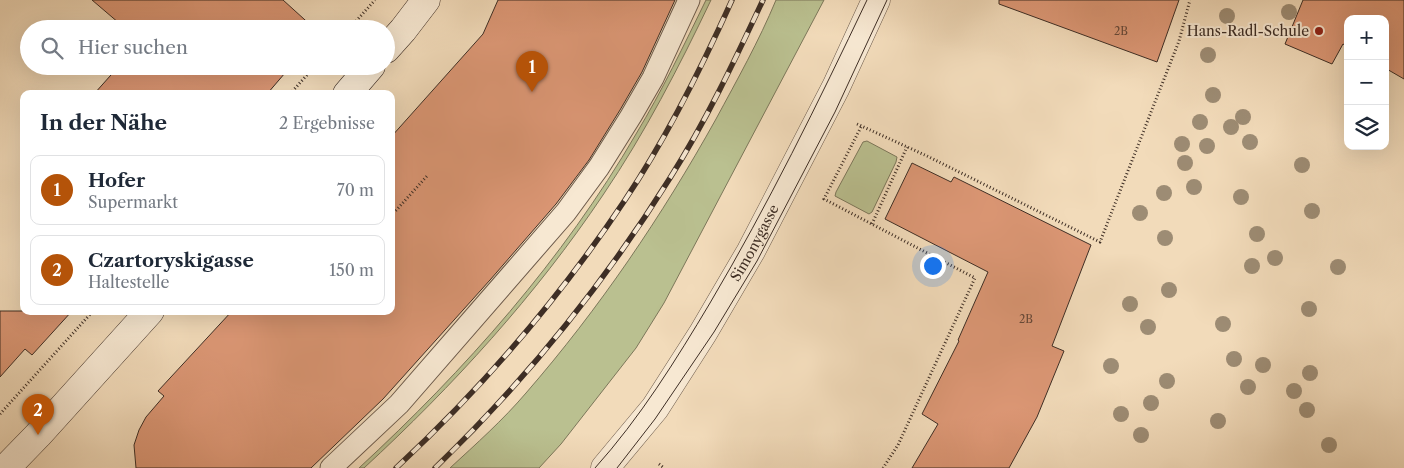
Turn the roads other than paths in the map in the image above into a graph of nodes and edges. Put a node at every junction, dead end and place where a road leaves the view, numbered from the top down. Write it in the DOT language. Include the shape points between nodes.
graph roads {
  1 [pos="426,0"];
  2 [pos="689,0"];
  3 [pos="876,0"];
  4 [pos="395,38"];
  5 [pos="363,75"];
  6 [pos="350,90"];
  7 [pos="146,315"];
  8 [pos="6,468"];
  9 [pos="332,468"];
  10 [pos="604,468"];
  1 -- 4 [label="street"];
  2 -- 9 [label="lane" via="632,116 566,212 399,404"];
  3 -- 10 [label="street, Simonygasse" via="836,87 751,250 703,333 655,408"];
  5 -- 6 [label="street"];
  7 -- 8 [label="street"];
}
